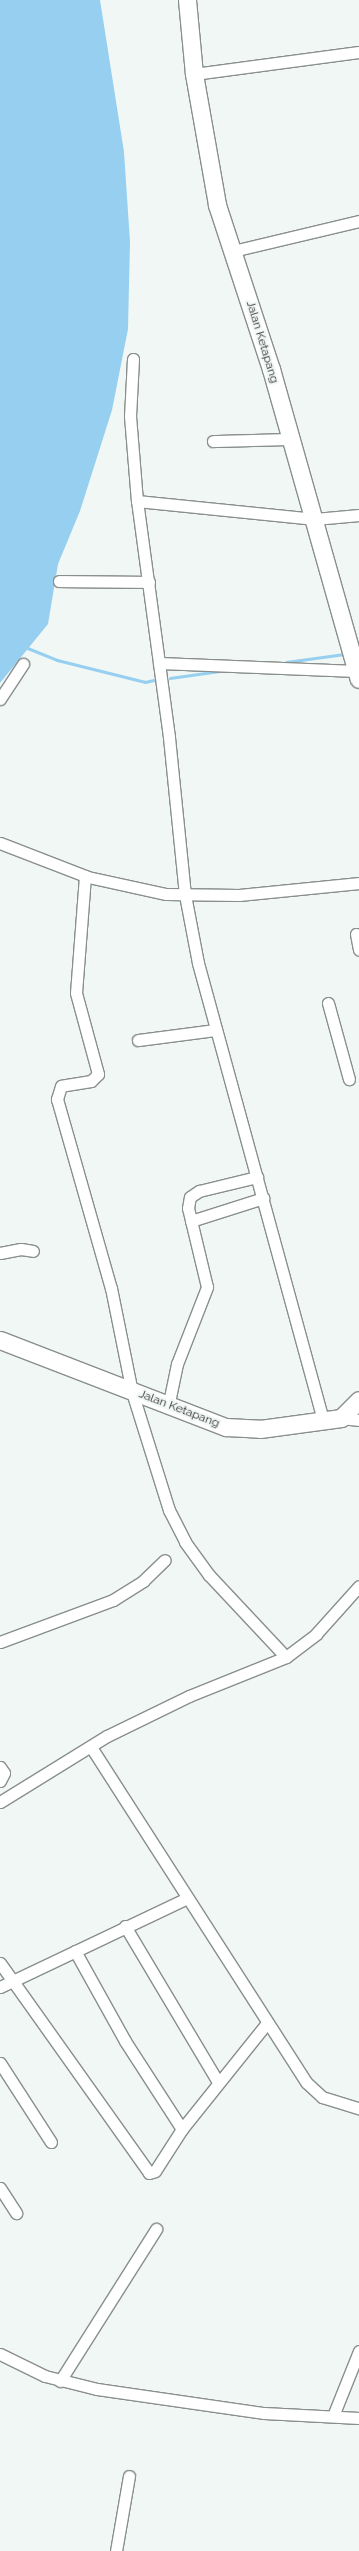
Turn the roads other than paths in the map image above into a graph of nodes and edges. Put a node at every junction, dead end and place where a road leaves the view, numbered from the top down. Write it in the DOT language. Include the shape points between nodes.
graph roads {
  1 [pos="186,0"];
  2 [pos="359,52"];
  3 [pos="194,74"];
  4 [pos="359,221"];
  5 [pos="233,251"];
  6 [pos="133,359"];
  7 [pos="292,439"];
  8 [pos="213,441"];
  9 [pos="137,501"];
  10 [pos="359,515"];
  11 [pos="315,519"];
  12 [pos="59,581"];
  13 [pos="149,582"];
  14 [pos="159,663"];
  15 [pos="23,664"];
  16 [pos="358,675"];
  17 [pos="0,699"];
  18 [pos="0,843"];
  19 [pos="85,876"];
  20 [pos="359,883"];
  21 [pos="185,895"];
  22 [pos="356,934"];
  23 [pos="359,950"];
  24 [pos="328,1003"];
  25 [pos="215,1030"];
  26 [pos="138,1040"];
  27 [pos="350,1079"];
  28 [pos="257,1177"];
  29 [pos="263,1198"];
  30 [pos="191,1222"];
  31 [pos="34,1251"];
  32 [pos="0,1253"];
  33 [pos="0,1340"];
  34 [pos="132,1392"];
  35 [pos="359,1400"];
  36 [pos="168,1407"];
  37 [pos="341,1418"];
  38 [pos="324,1420"];
  39 [pos="359,1420"];
  40 [pos="165,1560"];
  41 [pos="359,1586"];
  42 [pos="0,1642"];
  43 [pos="286,1657"];
  44 [pos="91,1747"];
  45 [pos="0,1767"];
  46 [pos="0,1781"];
  47 [pos="1,1799"];
  48 [pos="185,1899"];
  49 [pos="125,1926"];
  50 [pos="75,1951"];
  51 [pos="0,1963"];
  52 [pos="12,1981"];
  53 [pos="0,1987"];
  54 [pos="267,2023"];
  55 [pos="0,2062"];
  56 [pos="218,2082"];
  57 [pos="359,2108"];
  58 [pos="182,2129"];
  59 [pos="51,2142"];
  60 [pos="0,2190"];
  61 [pos="16,2214"];
  62 [pos="156,2228"];
  63 [pos="359,2351"];
  64 [pos="0,2354"];
  65 [pos="60,2381"];
  66 [pos="333,2416"];
  67 [pos="359,2418"];
  68 [pos="129,2476"];
  69 [pos="116,2551"];
  1 -- 3 [label="main road, Jalan Ketapang"];
  2 -- 3 [label="street"];
  3 -- 5 [label="main road, Jalan Ketapang" via="209,166"];
  4 -- 5 [label="street"];
  5 -- 7 [label="main road, Jalan Ketapang"];
  6 -- 9 [label="street" via="130,416"];
  7 -- 8 [label="street"];
  7 -- 11 [label="main road, Jalan Ketapang"];
  9 -- 11 [label="street"];
  9 -- 13 [label="street"];
  10 -- 11 [label="street"];
  11 -- 16 [label="main road, Jalan Ketapang"];
  12 -- 13 [label="street"];
  13 -- 14 [label="street"];
  14 -- 16 [label="street"];
  14 -- 21 [label="street" via="171,750"];
  15 -- 17 [label="street"];
  18 -- 19 [label="street"];
  19 -- 21 [label="street" via="142,890"];
  19 -- 34 [label="street" via="76,993 98,1074 91,1081 61,1086 56,1093 111,1288"];
  20 -- 21 [label="street" via="239,895"];
  21 -- 25 [label="street"];
  22 -- 23 [label="street"];
  24 -- 27 [label="street"];
  25 -- 26 [label="street"];
  25 -- 28 [label="street"];
  28 -- 29 [label="street"];
  28 -- 30 [label="street" via="194,1193 189,1202"];
  29 -- 30 [label="street"];
  29 -- 38 [label="street"];
  30 -- 36 [label="street" via="207,1287 177,1364"];
  31 -- 32 [label="street" via="22,1248"];
  33 -- 34 [label="main road, Jalan Ketapang"];
  34 -- 36 [label="main road, Jalan Ketapang"];
  34 -- 43 [label="street" via="169,1510 185,1542 209,1575"];
  35 -- 37 [label="main road"];
  36 -- 38 [label="main road, Jalan Ketapang" via="211,1424 243,1429"];
  37 -- 38 [label="main road, Jalan Ketapang"];
  37 -- 39 [label="street"];
  40 -- 42 [label="street" via="143,1581 113,1600"];
  41 -- 43 [label="street" via="316,1634"];
  43 -- 44 [label="street" via="190,1696"];
  44 -- 47 [label="street"];
  44 -- 48 [label="street"];
  45 -- 46 [label="street" via="4,1773"];
  48 -- 49 [label="street"];
  48 -- 54 [label="street"];
  49 -- 50 [label="street"];
  49 -- 56 [label="street"];
  50 -- 52 [label="street"];
  50 -- 58 [label="street" via="125,2041"];
  51 -- 52 [label="street"];
  52 -- 53 [label="street"];
  52 -- 58 [label="street" via="149,2173 155,2171"];
  54 -- 56 [label="street"];
  54 -- 57 [label="street" via="314,2091 329,2100"];
  55 -- 59 [label="street"];
  56 -- 58 [label="street"];
  60 -- 61 [label="street"];
  62 -- 65 [label="street"];
  63 -- 66 [label="street"];
  64 -- 65 [label="street"];
  65 -- 66 [label="street" via="204,2406"];
  66 -- 67 [label="street"];
  68 -- 69 [label="street"];
}
